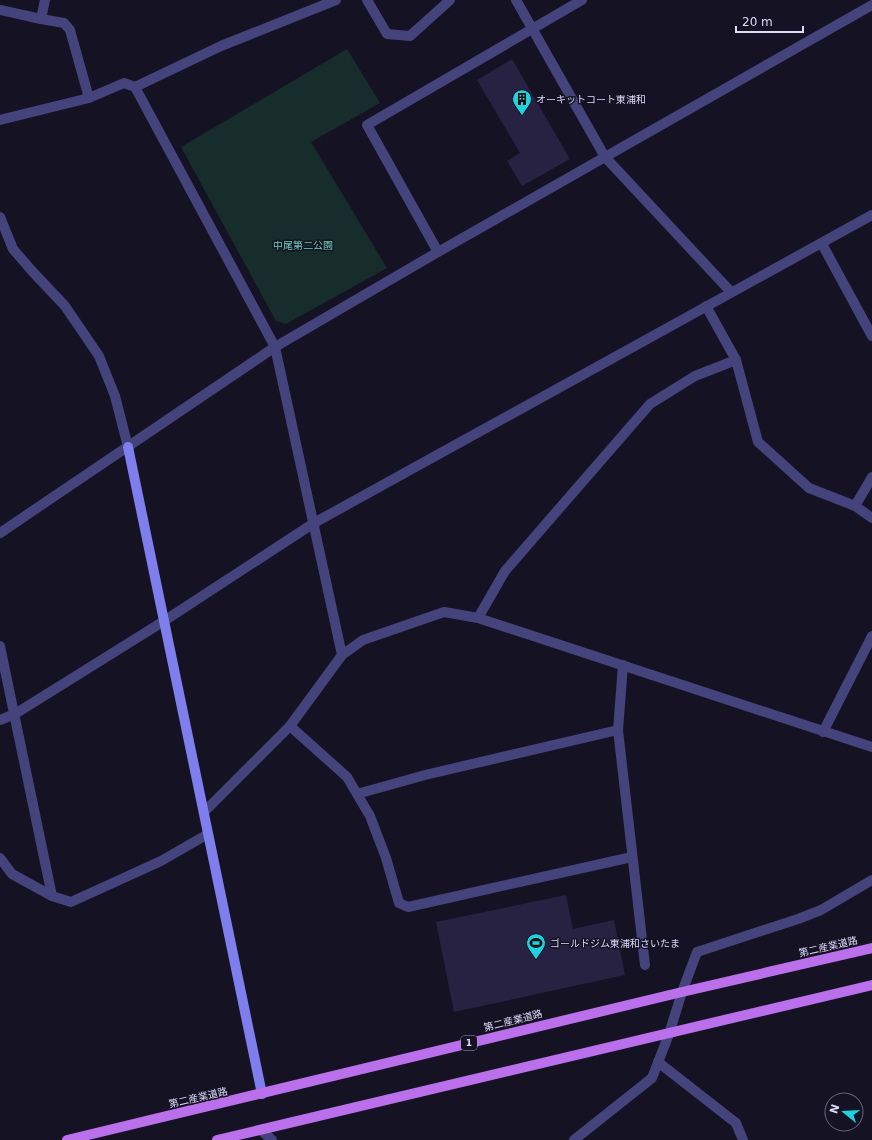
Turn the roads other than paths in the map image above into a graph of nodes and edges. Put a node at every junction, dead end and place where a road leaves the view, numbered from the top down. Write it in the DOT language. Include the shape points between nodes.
graph roads {
  1 [pos="45,0"];
  2 [pos="336,0"];
  3 [pos="367,0"];
  4 [pos="450,0"];
  5 [pos="516,0"];
  6 [pos="582,0"];
  7 [pos="872,5"];
  8 [pos="0,10"];
  9 [pos="41,19"];
  10 [pos="533,28"];
  11 [pos="135,87"];
  12 [pos="89,98"];
  13 [pos="0,120"];
  14 [pos="605,156"];
  15 [pos="872,215"];
  16 [pos="0,217"];
  17 [pos="822,244"];
  18 [pos="438,252"];
  19 [pos="731,292"];
  20 [pos="706,306"];
  21 [pos="872,336"];
  22 [pos="275,347"];
  23 [pos="736,360"];
  24 [pos="128,447"];
  25 [pos="872,477"];
  26 [pos="855,506"];
  27 [pos="872,518"];
  28 [pos="314,523"];
  29 [pos="0,533"];
  30 [pos="478,618"];
  31 [pos="164,621"];
  32 [pos="872,636"];
  33 [pos="0,646"];
  34 [pos="342,655"];
  35 [pos="623,665"];
  36 [pos="15,714"];
  37 [pos="0,720"];
  38 [pos="290,726"];
  39 [pos="618,730"];
  40 [pos="823,732"];
  41 [pos="872,747"];
  42 [pos="357,794"];
  43 [pos="204,812"];
  44 [pos="208,834"];
  45 [pos="632,856"];
  46 [pos="0,858"];
  47 [pos="872,880"];
  48 [pos="52,896"];
  49 [pos="872,948"];
  50 [pos="645,965"];
  51 [pos="872,985"];
  52 [pos="682,992"];
  53 [pos="668,1034"];
  54 [pos="658,1062"];
  55 [pos="262,1094"];
  56 [pos="261,1130"];
  57 [pos="67,1140"];
  58 [pos="217,1140"];
  59 [pos="272,1140"];
  60 [pos="574,1140"];
  61 [pos="743,1140"];
  1 -- 9 [label="street"];
  2 -- 11 [label="street" via="221,46"];
  3 -- 4 [label="street" via="387,34 410,36"];
  5 -- 10 [label="street"];
  6 -- 10 [label="street"];
  7 -- 14 [label="street"];
  8 -- 9 [label="street"];
  9 -- 12 [label="street" via="64,23 70,30"];
  10 -- 14 [label="street"];
  10 -- 18 [label="street" via="367,125"];
  11 -- 12 [label="street" via="124,83"];
  11 -- 22 [label="street"];
  12 -- 13 [label="street"];
  14 -- 18 [label="street"];
  14 -- 19 [label="street"];
  15 -- 17 [label="street"];
  16 -- 24 [label="street" via="13,249 65,306 99,356 115,396"];
  17 -- 19 [label="street"];
  17 -- 21 [label="street"];
  18 -- 22 [label="street"];
  19 -- 20 [label="street"];
  20 -- 23 [label="street"];
  20 -- 28 [label="street"];
  22 -- 24 [label="street"];
  22 -- 28 [label="street"];
  23 -- 26 [label="street" via="758,442 809,488"];
  23 -- 30 [label="street" via="695,376 650,404 505,571"];
  24 -- 29 [label="street"];
  24 -- 31 [label="street"];
  25 -- 26 [label="street"];
  26 -- 27 [label="street"];
  28 -- 31 [label="street"];
  28 -- 34 [label="street"];
  30 -- 34 [label="street" via="444,612 363,640"];
  30 -- 35 [label="street"];
  31 -- 36 [label="street"];
  31 -- 43 [label="street"];
  32 -- 40 [label="street"];
  33 -- 36 [label="street"];
  34 -- 38 [label="street"];
  35 -- 39 [label="street"];
  35 -- 40 [label="street"];
  36 -- 37 [label="street"];
  36 -- 48 [label="street"];
  38 -- 42 [label="street" via="347,777"];
  38 -- 43 [label="street"];
  39 -- 42 [label="street" via="424,775"];
  39 -- 45 [label="street"];
  40 -- 41 [label="street"];
  42 -- 45 [label="street" via="370,816 399,902 408,908"];
  43 -- 44 [label="street"];
  44 -- 48 [label="street" via="161,861 71,902"];
  44 -- 55 [label="street"];
  45 -- 50 [label="street"];
  46 -- 48 [label="street" via="12,874"];
  47 -- 52 [label="street" via="821,910 697,952"];
  49 -- 52 [label="main road, 第二産業道路 / 1"];
  51 -- 53 [label="main road"];
  52 -- 53 [label="street"];
  52 -- 55 [label="main road, 第二産業道路 / 1"];
  53 -- 54 [label="street"];
  53 -- 56 [label="main road"];
  54 -- 60 [label="street" via="652,1078"];
  54 -- 61 [label="street" via="736,1123"];
  55 -- 57 [label="main road, 第二産業道路 / 1"];
  56 -- 58 [label="main road"];
  56 -- 59 [label="street"];
}
